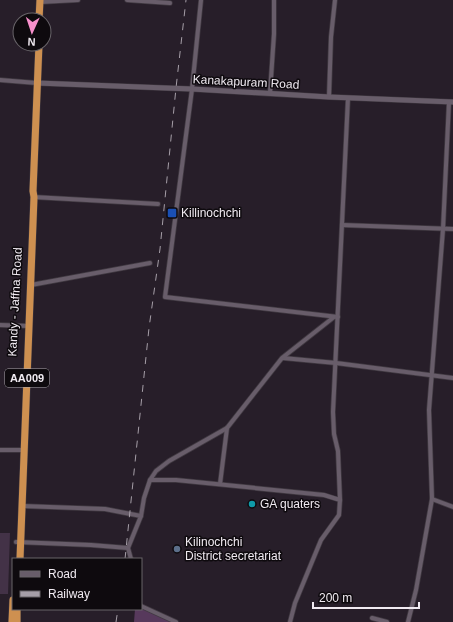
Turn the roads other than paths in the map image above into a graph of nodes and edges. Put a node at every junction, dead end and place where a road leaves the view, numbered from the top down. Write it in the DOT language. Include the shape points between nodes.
graph roads {
  1 [pos="78,0"];
  2 [pos="127,0"];
  3 [pos="201,0"];
  4 [pos="274,0"];
  5 [pos="335,0"];
  6 [pos="40,1"];
  7 [pos="170,3"];
  8 [pos="39,12"];
  9 [pos="39,52"];
  10 [pos="0,80"];
  11 [pos="37,83"];
  12 [pos="192,89"];
  13 [pos="270,93"];
  14 [pos="329,97"];
  15 [pos="348,98"];
  16 [pos="451,102"];
  17 [pos="33,195"];
  18 [pos="158,204"];
  19 [pos="342,225"];
  20 [pos="443,229"];
  21 [pos="453,229"];
  22 [pos="150,262"];
  23 [pos="31,285"];
  24 [pos="336,317"];
  25 [pos="0,326"];
  26 [pos="27,326"];
  27 [pos="282,358"];
  28 [pos="336,363"];
  29 [pos="432,376"];
  30 [pos="453,378"];
  31 [pos="227,428"];
  32 [pos="0,450"];
  33 [pos="22,450"];
  34 [pos="150,480"];
  35 [pos="220,484"];
  36 [pos="432,499"];
  37 [pos="340,500"];
  38 [pos="22,506"];
  39 [pos="453,507"];
  40 [pos="141,516"];
  41 [pos="18,542"];
  42 [pos="128,548"];
  43 [pos="15,558"];
  44 [pos="20,558"];
  45 [pos="130,558"];
  46 [pos="142,606"];
  47 [pos="13,610"];
  48 [pos="17,610"];
  49 [pos="372,618"];
  50 [pos="12,622"];
  51 [pos="17,622"];
  52 [pos="176,622"];
  53 [pos="290,622"];
  54 [pos="387,622"];
  55 [pos="408,622"];
  1 -- 6 [label="street"];
  2 -- 7 [label="street"];
  3 -- 12 [label="street"];
  4 -- 13 [label="street"];
  5 -- 14 [label="street"];
  6 -- 8 [label="highway"];
  9 -- 11 [label="highway, Kandy - Jaffna Road / AA009"];
  10 -- 11 [label="street"];
  11 -- 12 [label="street, Kanakapuram Road"];
  11 -- 17 [label="highway, Kandy - Jaffna Road / AA009"];
  12 -- 13 [label="street, Kanakapuram Road"];
  12 -- 24 [label="street" via="165,297"];
  13 -- 14 [label="street, Kanakapuram Road"];
  14 -- 15 [label="street, Kanakapuram Road"];
  15 -- 16 [label="street, Kanakapuram Road"];
  15 -- 19 [label="street"];
  16 -- 20 [label="street"];
  17 -- 18 [label="street"];
  17 -- 23 [label="highway, Kandy - Jaffna Road / AA009"];
  17 -- 26 [label="highway, Kandy - Jaffna Road / AA009"];
  19 -- 20 [label="street"];
  19 -- 24 [label="street"];
  20 -- 21 [label="street"];
  20 -- 29 [label="street"];
  22 -- 23 [label="street"];
  23 -- 26 [label="highway, Kandy - Jaffna Road / AA009"];
  24 -- 27 [label="street"];
  24 -- 28 [label="street"];
  25 -- 26 [label="street"];
  26 -- 33 [label="highway, Kandy - Jaffna Road / AA009"];
  27 -- 28 [label="street"];
  27 -- 31 [label="street"];
  28 -- 29 [label="street"];
  28 -- 37 [label="street" via="333,412"];
  29 -- 30 [label="street"];
  29 -- 36 [label="street" via="429,410"];
  31 -- 34 [label="street" via="169,461 156,471"];
  31 -- 35 [label="street"];
  32 -- 33 [label="street"];
  33 -- 38 [label="highway, Kandy - Jaffna Road / AA009"];
  33 -- 41 [label="highway, Kandy - Jaffna Road / AA009"];
  34 -- 35 [label="street"];
  34 -- 40 [label="street"];
  35 -- 37 [label="street" via="324,494"];
  36 -- 39 [label="street"];
  36 -- 55 [label="street"];
  37 -- 53 [label="street" via="339,515 320,540"];
  38 -- 40 [label="street" via="105,509"];
  38 -- 41 [label="highway, Kandy - Jaffna Road / AA009"];
  40 -- 42 [label="street"];
  41 -- 42 [label="street"];
  41 -- 43 [label="highway, Kandy - Jaffna Road / AA009"];
  41 -- 44 [label="highway, Kandy - Jaffna Road / AA009"];
  42 -- 45 [label="street"];
  46 -- 52 [label="street"];
  47 -- 50 [label="highway"];
  48 -- 51 [label="highway"];
  49 -- 54 [label="street"];
}
